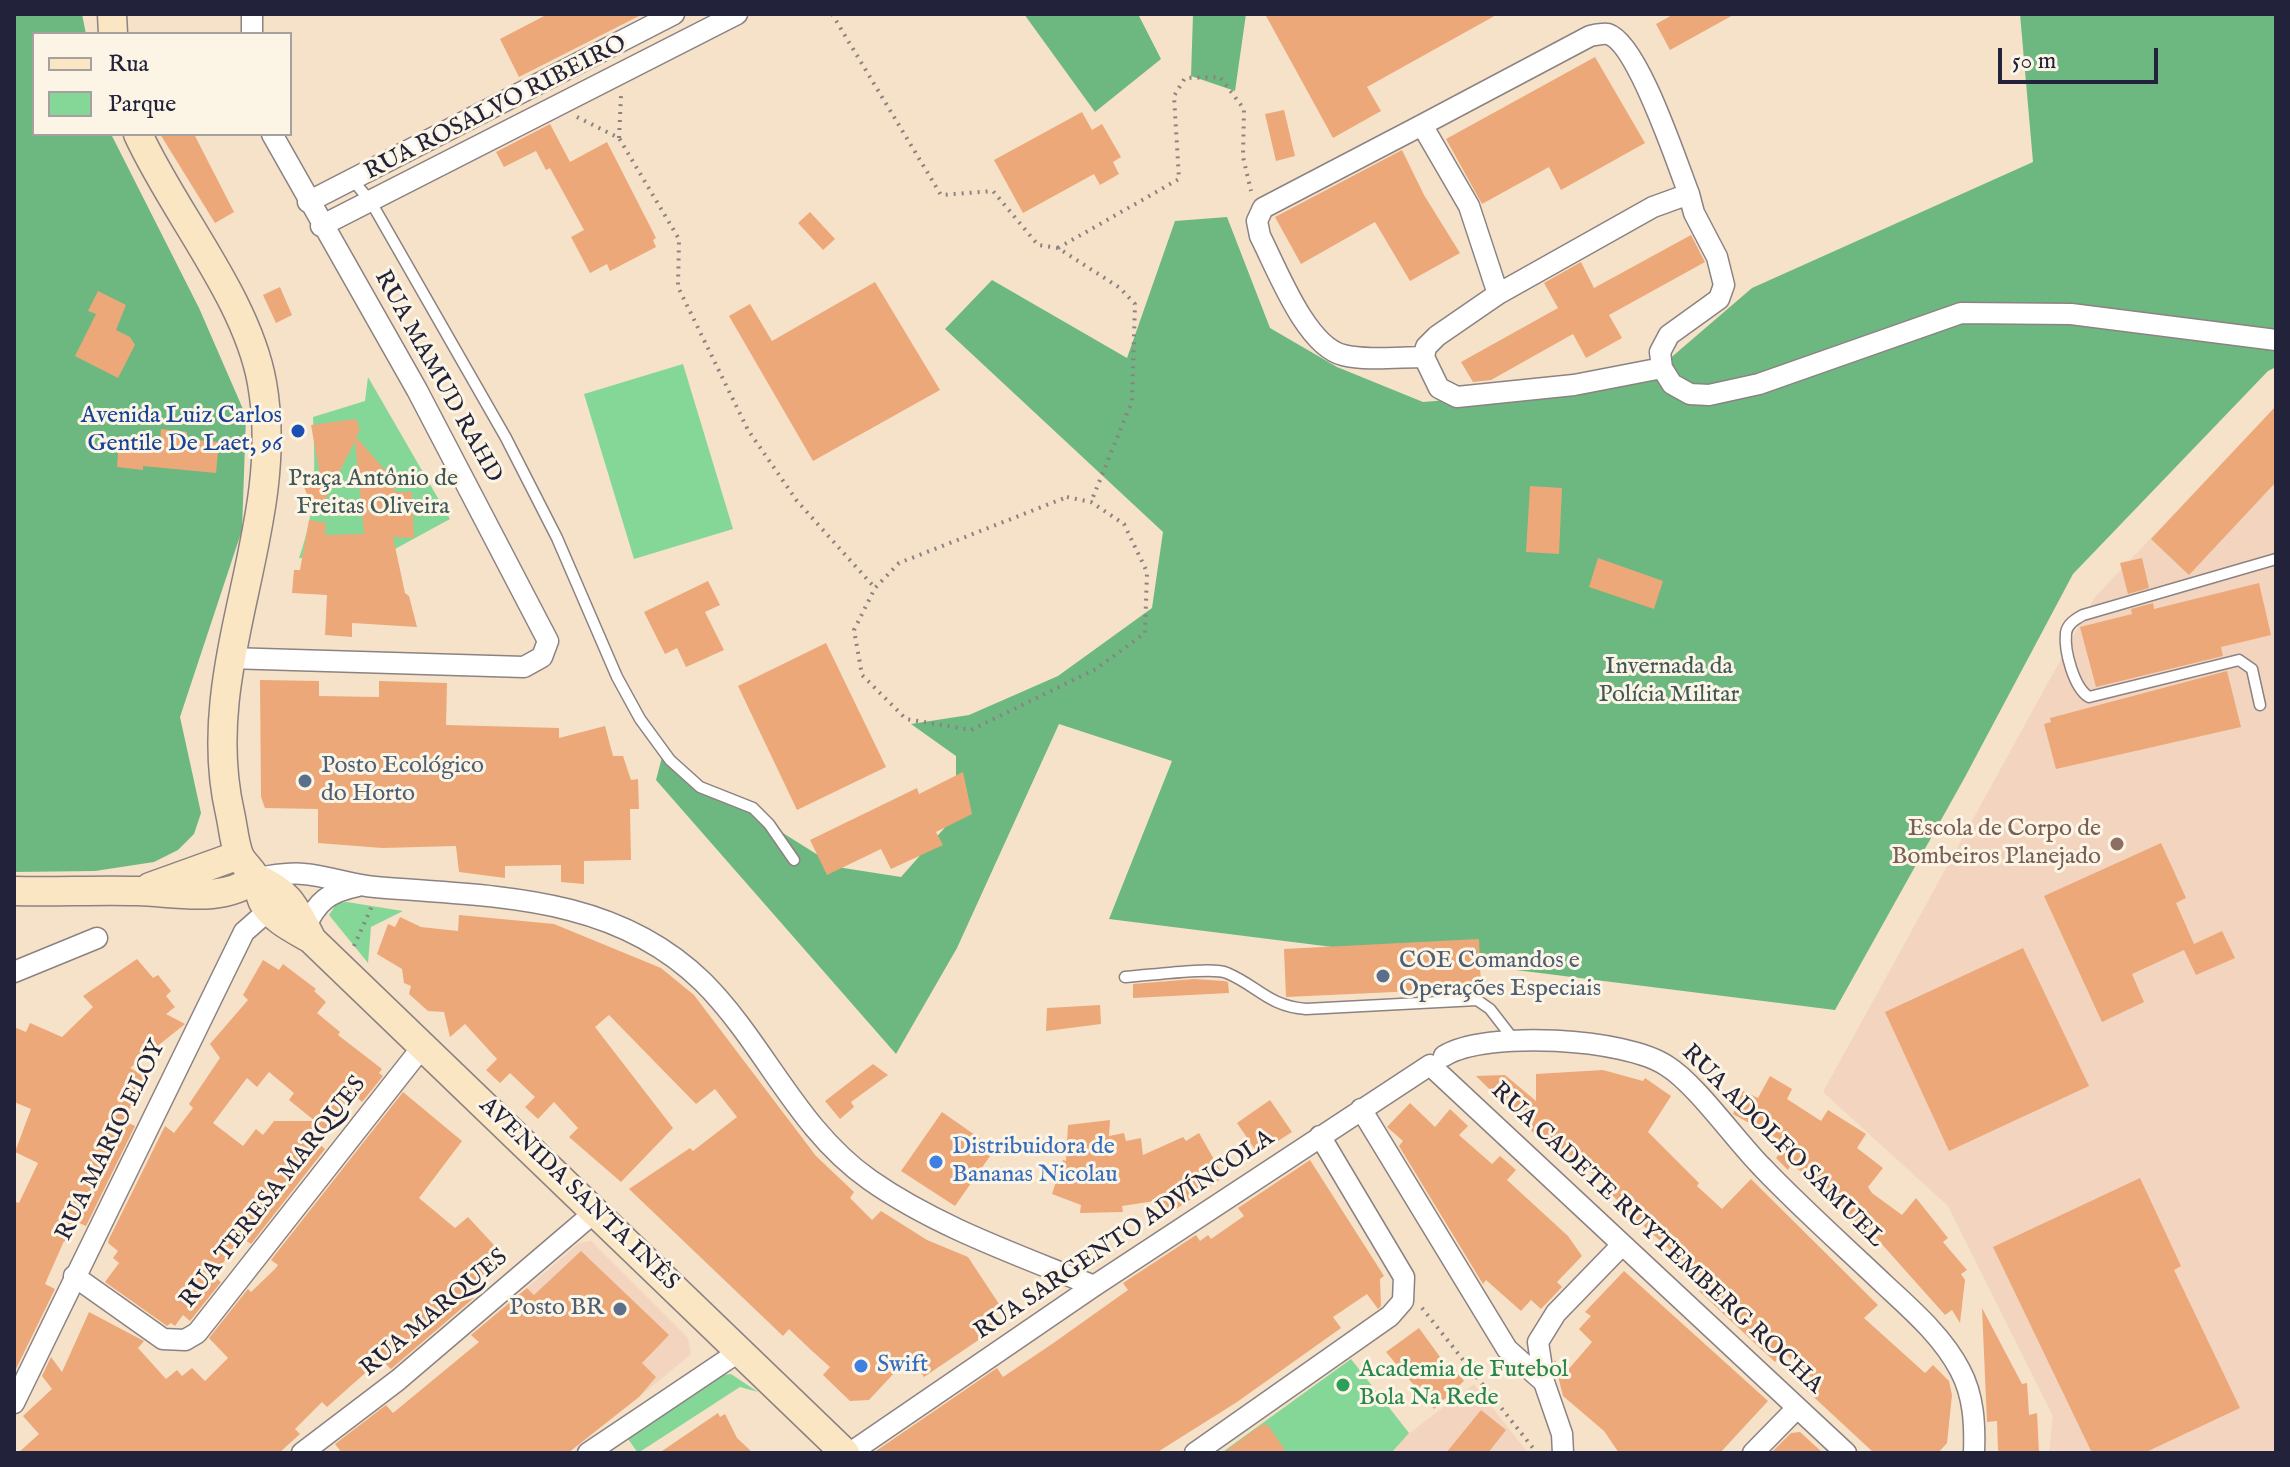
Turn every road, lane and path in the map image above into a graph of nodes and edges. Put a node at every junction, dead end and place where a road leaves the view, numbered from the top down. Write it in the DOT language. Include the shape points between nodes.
graph roads {
  1 [pos="674,14"];
  2 [pos="737,14"];
  3 [pos="832,14"];
  4 [pos="623,73"];
  5 [pos="557,107"];
  6 [pos="1422,125"];
  7 [pos="139,136"];
  8 [pos="273,136"];
  9 [pos="619,138"];
  10 [pos="353,179"];
  11 [pos="1689,194"];
  12 [pos="305,196"];
  13 [pos="371,202"];
  14 [pos="1257,221"];
  15 [pos="321,226"];
  16 [pos="1058,248"];
  17 [pos="1498,294"];
  18 [pos="2276,340"];
  19 [pos="1424,357"];
  20 [pos="1662,368"];
  21 [pos="1091,502"];
  22 [pos="2276,559"];
  23 [pos="875,588"];
  24 [pos="228,658"];
  25 [pos="2260,705"];
  26 [pos="239,855"];
  27 [pos="794,860"];
  28 [pos="256,878"];
  29 [pos="371,887"];
  30 [pos="14,891"];
  31 [pos="138,891"];
  32 [pos="269,910"];
  33 [pos="308,933"];
  34 [pos="97,938"];
  35 [pos="342,969"];
  36 [pos="14,972"];
  37 [pos="1125,977"];
  38 [pos="1514,1040"];
  39 [pos="423,1046"];
  40 [pos="1437,1060"];
  41 [pos="1361,1109"];
  42 [pos="1320,1136"];
  43 [pos="596,1211"];
  44 [pos="1622,1245"];
  45 [pos="74,1276"];
  46 [pos="1094,1286"];
  47 [pos="1405,1287"];
  48 [pos="740,1351"];
  49 [pos="1544,1382"];
  50 [pos="14,1403"];
  51 [pos="1797,1408"];
  52 [pos="1200,1451"];
  53 [pos="302,1453"];
  54 [pos="588,1453"];
  55 [pos="847,1453"];
  56 [pos="1537,1453"];
  57 [pos="1563,1453"];
  58 [pos="1753,1453"];
  59 [pos="1846,1453"];
  60 [pos="1974,1453"];
  1 -- 10 [label="street, RUA ROSALVO RIBEIRO"];
  2 -- 4 [label="street, RUA ROSALVO RIBEIRO"];
  3 -- 16 [label="path" via="941,195 993,191 1038,245"];
  4 -- 5 [label="street, RUA ROSALVO RIBEIRO"];
  4 -- 9 [label="path"];
  5 -- 9 [label="path"];
  5 -- 13 [label="street, RUA ROSALVO RIBEIRO"];
  6 -- 11 [label="street" via="1590,36 1607,34 1617,39 1647,83"];
  6 -- 14 [label="street" via="1263,208"];
  6 -- 17 [label="street" via="1469,206"];
  7 -- 24 [label="main road" via="247,332 262,381 266,483"];
  8 -- 12 [label="street, RUA MAMUD RAHD"];
  9 -- 23 [label="path" via="679,239 678,287 748,430 797,501"];
  10 -- 12 [label="street, RUA ROSALVO RIBEIRO"];
  10 -- 13 [label="lane"];
  11 -- 17 [label="street" via="1653,207"];
  11 -- 20 [label="street" via="1724,285 1719,299 1669,335 1660,352"];
  12 -- 15 [label="street, RUA MAMUD RAHD"];
  13 -- 15 [label="street, RUA ROSALVO RIBEIRO"];
  13 -- 27 [label="lane" via="506,438 640,719 670,760 700,787 753,808"];
  14 -- 16 [label="path" via="1243,157 1244,109 1220,77 1185,78 1174,96 1179,179"];
  14 -- 19 [label="street" via="1308,327 1323,344 1343,355"];
  15 -- 24 [label="street, RUA MAMUD RAHD" via="495,534 546,632 547,648 524,667"];
  16 -- 21 [label="path" via="1120,288 1135,304 1132,401"];
  17 -- 19 [label="street" via="1437,336"];
  18 -- 20 [label="street" via="2071,314 1961,313 1759,384 1709,395 1690,394 1672,384"];
  19 -- 20 [label="street" via="1439,388 1457,397 1574,385"];
  21 -- 23 [label="path" via="1067,497 899,563"];
  21 -- 23 [label="path" via="1124,524 1147,572 1145,633 1096,669 971,730 906,719 862,675 854,630"];
  22 -- 25 [label="lane" via="2083,615 2066,633 2075,682 2089,697 2239,660 2252,669"];
  24 -- 26 [label="main road" via="222,773"];
  26 -- 28 [label="main road"];
  26 -- 31 [label="main road"];
  28 -- 29 [label="street" via="304,874"];
  28 -- 31 [label="main road" via="226,892 175,896"];
  28 -- 32 [label="main road"];
  28 -- 33 [label="main road, AVENIDA SANTA INÊS" via="282,890"];
  29 -- 33 [label="street" via="329,894 314,910"];
  29 -- 35 [label="path"];
  29 -- 46 [label="street" via="539,903 628,927 704,983 796,1108 870,1180 933,1216"];
  30 -- 31 [label="main road"];
  32 -- 33 [label="main road, AVENIDA SANTA INÊS"];
  32 -- 45 [label="street, RUA MARIO ELOY" via="244,932"];
  33 -- 35 [label="main road, AVENIDA SANTA INÊS"];
  34 -- 36 [label="street"];
  35 -- 39 [label="main road, AVENIDA SANTA INÊS"];
  37 -- 38 [label="lane" via="1224,971 1286,1008 1477,1000"];
  38 -- 40 [label="street, RUA ADOLFO SAMUEL" via="1458,1047"];
  38 -- 60 [label="street, RUA ADOLFO SAMUEL" via="1614,1046 1669,1067 1763,1168 1945,1346 1971,1397"];
  39 -- 43 [label="main road, AVENIDA SANTA INÊS"];
  39 -- 45 [label="street, RUA TERESA MARQUES" via="197,1333 185,1340 163,1339"];
  40 -- 41 [label="street, RUA SARGENTO ADVÍNCOLA"];
  40 -- 44 [label="street, RUA CADETE RUYTEMBERG ROCHA" via="1462,1091"];
  41 -- 42 [label="street, RUA SARGENTO ADVÍNCOLA"];
  41 -- 49 [label="street" via="1507,1349"];
  42 -- 46 [label="street, RUA SARGENTO ADVÍNCOLA"];
  42 -- 47 [label="street" via="1404,1277"];
  43 -- 48 [label="main road, AVENIDA SANTA INÊS"];
  43 -- 53 [label="street, RUA MARQUES" via="410,1370"];
  44 -- 49 [label="street" via="1556,1313 1538,1342"];
  44 -- 51 [label="street, RUA CADETE RUYTEMBERG ROCHA"];
  45 -- 50 [label="street, RUA MARIO ELOY"];
  46 -- 55 [label="street, RUA SARGENTO ADVÍNCOLA"];
  47 -- 52 [label="street" via="1403,1301 1390,1316"];
  47 -- 56 [label="path"];
  48 -- 54 [label="street"];
  48 -- 55 [label="main road, AVENIDA SANTA INÊS"];
  49 -- 57 [label="street"];
  51 -- 58 [label="street"];
  51 -- 59 [label="street, RUA CADETE RUYTEMBERG ROCHA"];
}
